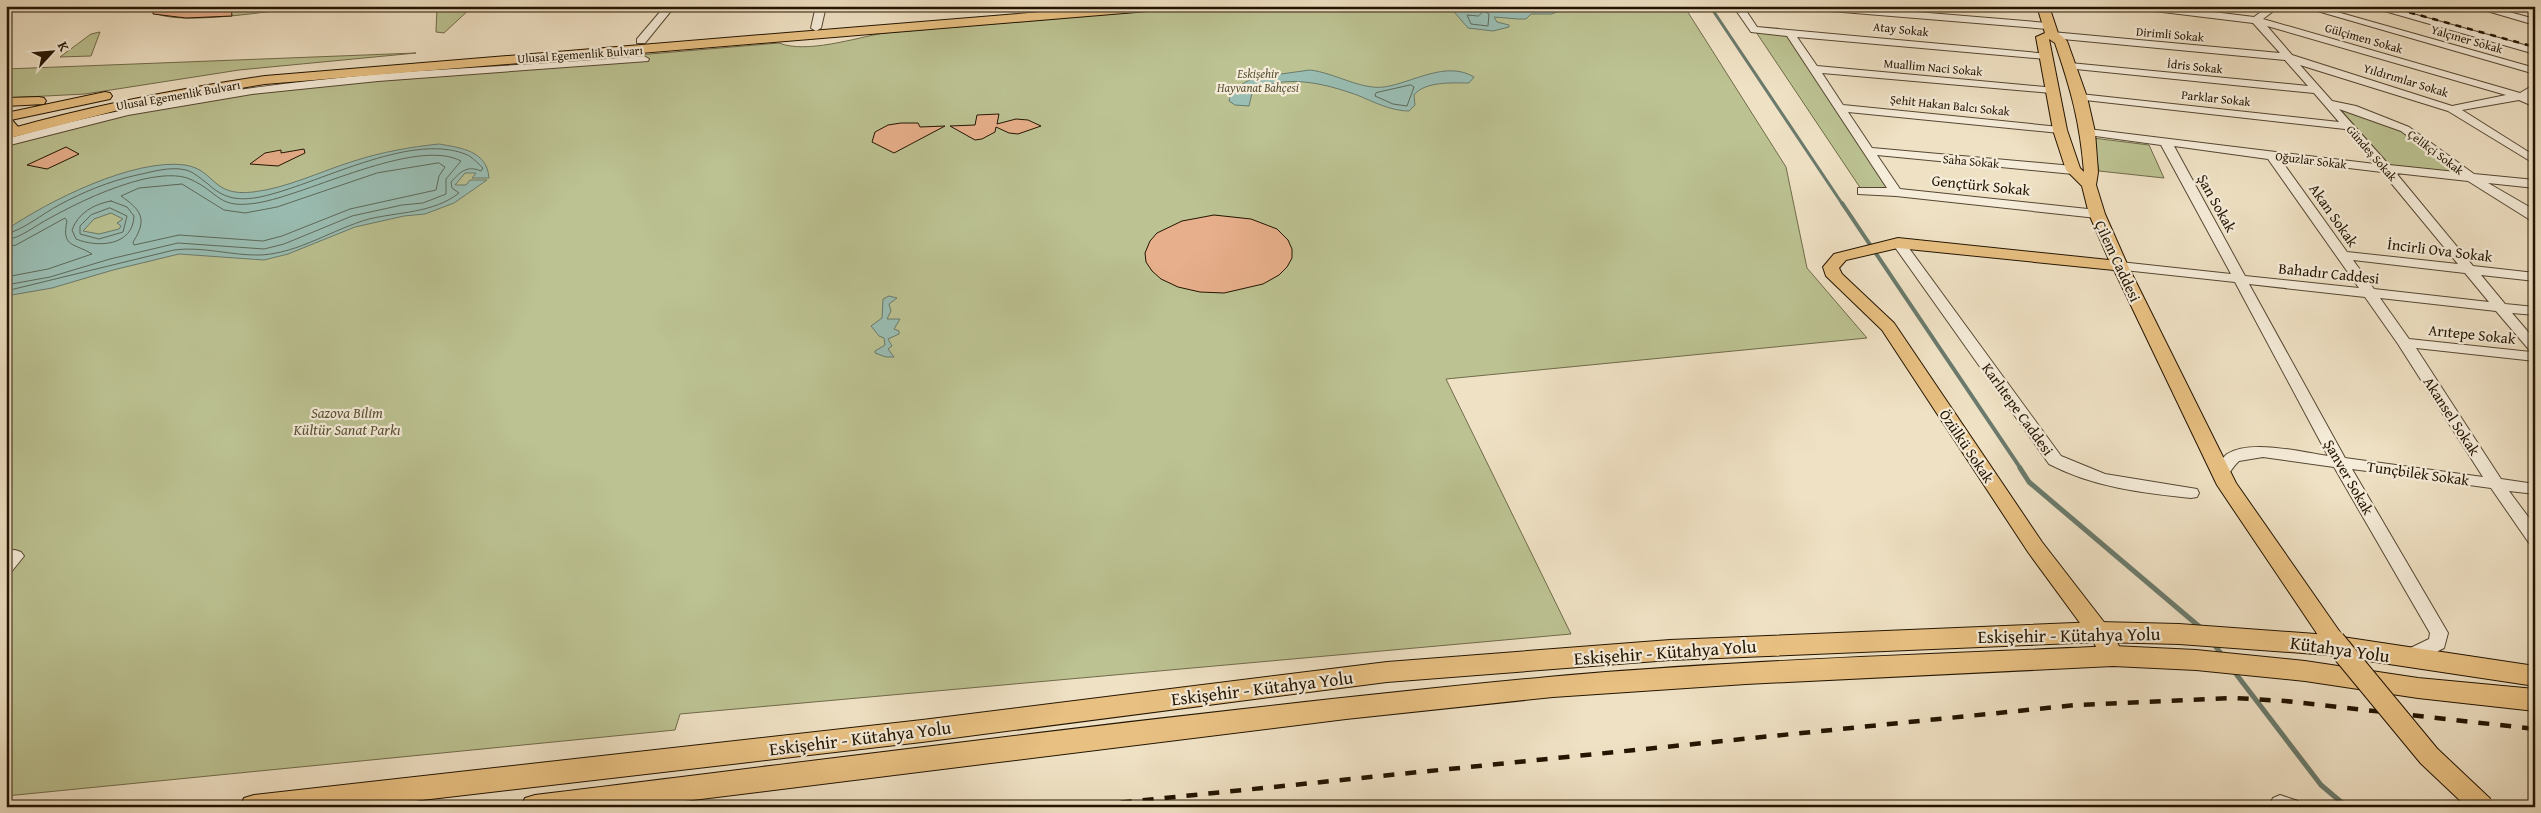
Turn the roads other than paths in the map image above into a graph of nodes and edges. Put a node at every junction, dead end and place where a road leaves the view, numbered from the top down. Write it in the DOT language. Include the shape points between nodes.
graph roads {
  1 [pos="670,6"];
  2 [pos="821,6"];
  3 [pos="1074,6"];
  4 [pos="1160,6"];
  5 [pos="1738,6"];
  6 [pos="1806,6"];
  7 [pos="2044,6"];
  8 [pos="2138,6"];
  9 [pos="2275,6"];
  10 [pos="2305,6"];
  11 [pos="2372,6"];
  12 [pos="2475,6"];
  13 [pos="2183,9"];
  14 [pos="1857,20"];
  15 [pos="2256,20"];
  16 [pos="2535,22"];
  17 [pos="816,28"];
  18 [pos="2050,31"];
  19 [pos="1789,32"];
  20 [pos="641,41"];
  21 [pos="2535,51"];
  22 [pos="2045,56"];
  23 [pos="2287,58"];
  24 [pos="644,59"];
  25 [pos="2070,66"];
  26 [pos="1812,69"];
  27 [pos="2535,71"];
  28 [pos="2535,87"];
  29 [pos="137,90"];
  30 [pos="2051,90"];
  31 [pos="2317,90"];
  32 [pos="2520,96"];
  33 [pos="2080,97"];
  34 [pos="6,102"];
  35 [pos="2328,103"];
  36 [pos="2535,104"];
  37 [pos="1838,108"];
  38 [pos="2452,109"];
  39 [pos="6,118"];
  40 [pos="6,123"];
  41 [pos="2348,126"];
  42 [pos="2060,130"];
  43 [pos="2088,132"];
  44 [pos="6,135"];
  45 [pos="2164,141"];
  46 [pos="6,143"];
  47 [pos="1869,151"];
  48 [pos="2272,156"];
  49 [pos="2535,161"];
  50 [pos="2386,168"];
  51 [pos="2073,170"];
  52 [pos="2470,177"];
  53 [pos="2535,184"];
  54 [pos="2088,185"];
  55 [pos="1862,191"];
  56 [pos="1896,192"];
  57 [pos="2097,214"];
  58 [pos="2535,219"];
  59 [pos="1898,243"];
  60 [pos="2342,255"];
  61 [pos="2051,260"];
  62 [pos="2120,266"];
  63 [pos="2470,271"];
  64 [pos="2535,277"];
  65 [pos="2242,280"];
  66 [pos="2369,293"];
  67 [pos="2133,294"];
  68 [pos="2500,307"];
  69 [pos="2535,311"];
  70 [pos="2405,343"];
  71 [pos="2535,349"];
  72 [pos="2535,357"];
  73 [pos="2339,461"];
  74 [pos="2224,479"];
  75 [pos="2496,484"];
  76 [pos="2535,489"];
  77 [pos="2191,493"];
  78 [pos="2535,538"];
  79 [pos="6,556"];
  80 [pos="6,567"];
  81 [pos="2099,632"];
  82 [pos="2273,640"];
  83 [pos="2113,656"];
  84 [pos="2406,658"];
  85 [pos="2535,676"];
  86 [pos="2535,700"];
  87 [pos="540,806"];
  88 [pos="254,807"];
  89 [pos="2483,807"];
  1 -- 20 [label="street"];
  2 -- 17 [label="street"];
  3 -- 17 [label="main road, Ulusal Egemenlik Bulvarı"];
  4 -- 44 [label="main road, Ulusal Egemenlik Bulvarı" via="265,80 138,101"];
  5 -- 19 [label="street, Atay Sokak" via="1754,30"];
  6 -- 14 [label="street"];
  7 -- 18 [label="main road"];
  8 -- 13 [label="street, Gülçimen Sokak"];
  9 -- 15 [label="street"];
  10 -- 27 [label="street, Yalçıner Sokak"];
  11 -- 21 [label="street"];
  12 -- 16 [label="street"];
  13 -- 15 [label="street, Gülçimen Sokak"];
  14 -- 18 [label="street, Dirimli Sokak"];
  14 -- 19 [label="street, Atay Sokak"];
  14 -- 22 [label="street, Atay Sokak"];
  15 -- 23 [label="street, Gündeş Sokak"];
  15 -- 32 [label="street, Gülçimen Sokak"];
  17 -- 20 [label="main road, Ulusal Egemenlik Bulvarı"];
  18 -- 22 [label="main road, Çilem Caddesi" via="2042,38"];
  18 -- 23 [label="street, Dirimli Sokak"];
  18 -- 25 [label="main road" via="2061,41"];
  19 -- 26 [label="street"];
  20 -- 29 [label="main road, Ulusal Egemenlik Bulvarı" via="290,69"];
  22 -- 30 [label="main road, Çilem Caddesi"];
  23 -- 31 [label="street, Gündeş Sokak"];
  23 -- 38 [label="street, Yıldırımlar Sokak"];
  24 -- 46 [label="street" via="316,84 168,102"];
  25 -- 31 [label="street, İdris Sokak"];
  25 -- 33 [label="main road"];
  26 -- 30 [label="street, Muallim Naci Sokak"];
  26 -- 37 [label="street"];
  28 -- 32 [label="street"];
  29 -- 34 [label="main road" via="47,101"];
  29 -- 39 [label="main road, Ulusal Egemenlik Bulvarı"];
  30 -- 42 [label="main road, Çilem Caddesi"];
  31 -- 35 [label="street, Gündeş Sokak"];
  32 -- 36 [label="street, Gülçimen Sokak"];
  32 -- 38 [label="street"];
  33 -- 41 [label="street, Parklar Sokak"];
  33 -- 43 [label="main road"];
  35 -- 41 [label="street, Gündeş Sokak"];
  35 -- 52 [label="street, Çelikçi Sokak" via="2352,108 2405,129"];
  37 -- 42 [label="street, Şehit Hakan Balcı Sokak"];
  37 -- 47 [label="street"];
  38 -- 49 [label="street, Yıldırımlar Sokak"];
  40 -- 44 [label="highway" via="11,128"];
  41 -- 50 [label="street, Gündeş Sokak"];
  42 -- 51 [label="main road, Çilem Caddesi"];
  43 -- 45 [label="street, Oğuzlar Sokak"];
  43 -- 54 [label="main road" via="2091,172"];
  45 -- 48 [label="street, Oğuzlar Sokak"];
  45 -- 65 [label="street, Şan Sokak"];
  47 -- 51 [label="street, Saha Sokak"];
  47 -- 56 [label="street"];
  48 -- 50 [label="street, Oğuzlar Sokak"];
  48 -- 60 [label="street, Akan Sokak"];
  50 -- 52 [label="street, Oğuzlar Sokak"];
  50 -- 63 [label="street, Gündeş Sokak"];
  51 -- 54 [label="main road, Çilem Caddesi"];
  52 -- 53 [label="street, Oğuzlar Sokak"];
  52 -- 58 [label="street, Çelikçi Sokak" via="2529,212"];
  54 -- 57 [label="main road, Çilem Caddesi"];
  55 -- 56 [label="street, Gençtürk Sokak"];
  56 -- 57 [label="street, Gençtürk Sokak"];
  57 -- 62 [label="main road, Çilem Caddesi"];
  59 -- 61 [label="main road"];
  59 -- 77 [label="street, Karlıtepe Caddesi" via="2055,460 2069,469 2141,487"];
  59 -- 81 [label="main road, Özülkü Sokak" via="1840,257 1831,267 1834,276 1888,327 2035,547"];
  60 -- 63 [label="street, İncirli Ova Sokak"];
  60 -- 66 [label="street, Akan Sokak"];
  61 -- 62 [label="main road"];
  61 -- 67 [label="main road" via="2096,271"];
  62 -- 65 [label="street, Bahadır Caddesi"];
  62 -- 67 [label="main road, Çilem Caddesi"];
  63 -- 64 [label="street, İncirli Ova Sokak"];
  63 -- 68 [label="street, Gündeş Sokak"];
  65 -- 66 [label="street, Bahadır Caddesi"];
  65 -- 73 [label="street, Şanver Sokak"];
  66 -- 68 [label="street, Bahadır Caddesi"];
  66 -- 70 [label="street, Akansel Sokak"];
  67 -- 74 [label="main road, Çilem Caddesi"];
  68 -- 69 [label="street, Bahadır Caddesi"];
  68 -- 71 [label="street, Gündeş Sokak"];
  70 -- 72 [label="street, Arıtepe Sokak"];
  70 -- 75 [label="street, Akansel Sokak"];
  73 -- 74 [label="street, Tunçbilek Sokak" via="2263,452 2242,454 2226,462"];
  73 -- 75 [label="street, Tunçbilek Sokak"];
  73 -- 84 [label="street, Şanver Sokak" via="2439,633 2438,643"];
  74 -- 89 [label="main road, Çilem Caddesi, bridge" via="2334,641 2429,756"];
  75 -- 76 [label="street, Tunçbilek Sokak"];
  75 -- 78 [label="street, Akansel Sokak"];
  79 -- 80 [label="street" via="15,556"];
  81 -- 82 [label="highway, Eskişehir - Kütahya Yolu"];
  81 -- 83 [label="main road, Özülkü Sokak"];
  81 -- 88 [label="highway, Eskişehir - Kütahya Yolu" via="1670,650 1387,672 922,731"];
  82 -- 84 [label="highway, Kütahya Yolu"];
  83 -- 86 [label="highway, Eskişehir - Kütahya Yolu" via="2305,671 2418,688"];
  83 -- 87 [label="highway, Eskişehir - Kütahya Yolu" via="1553,687 1346,708"];
  84 -- 85 [label="highway"];
}
